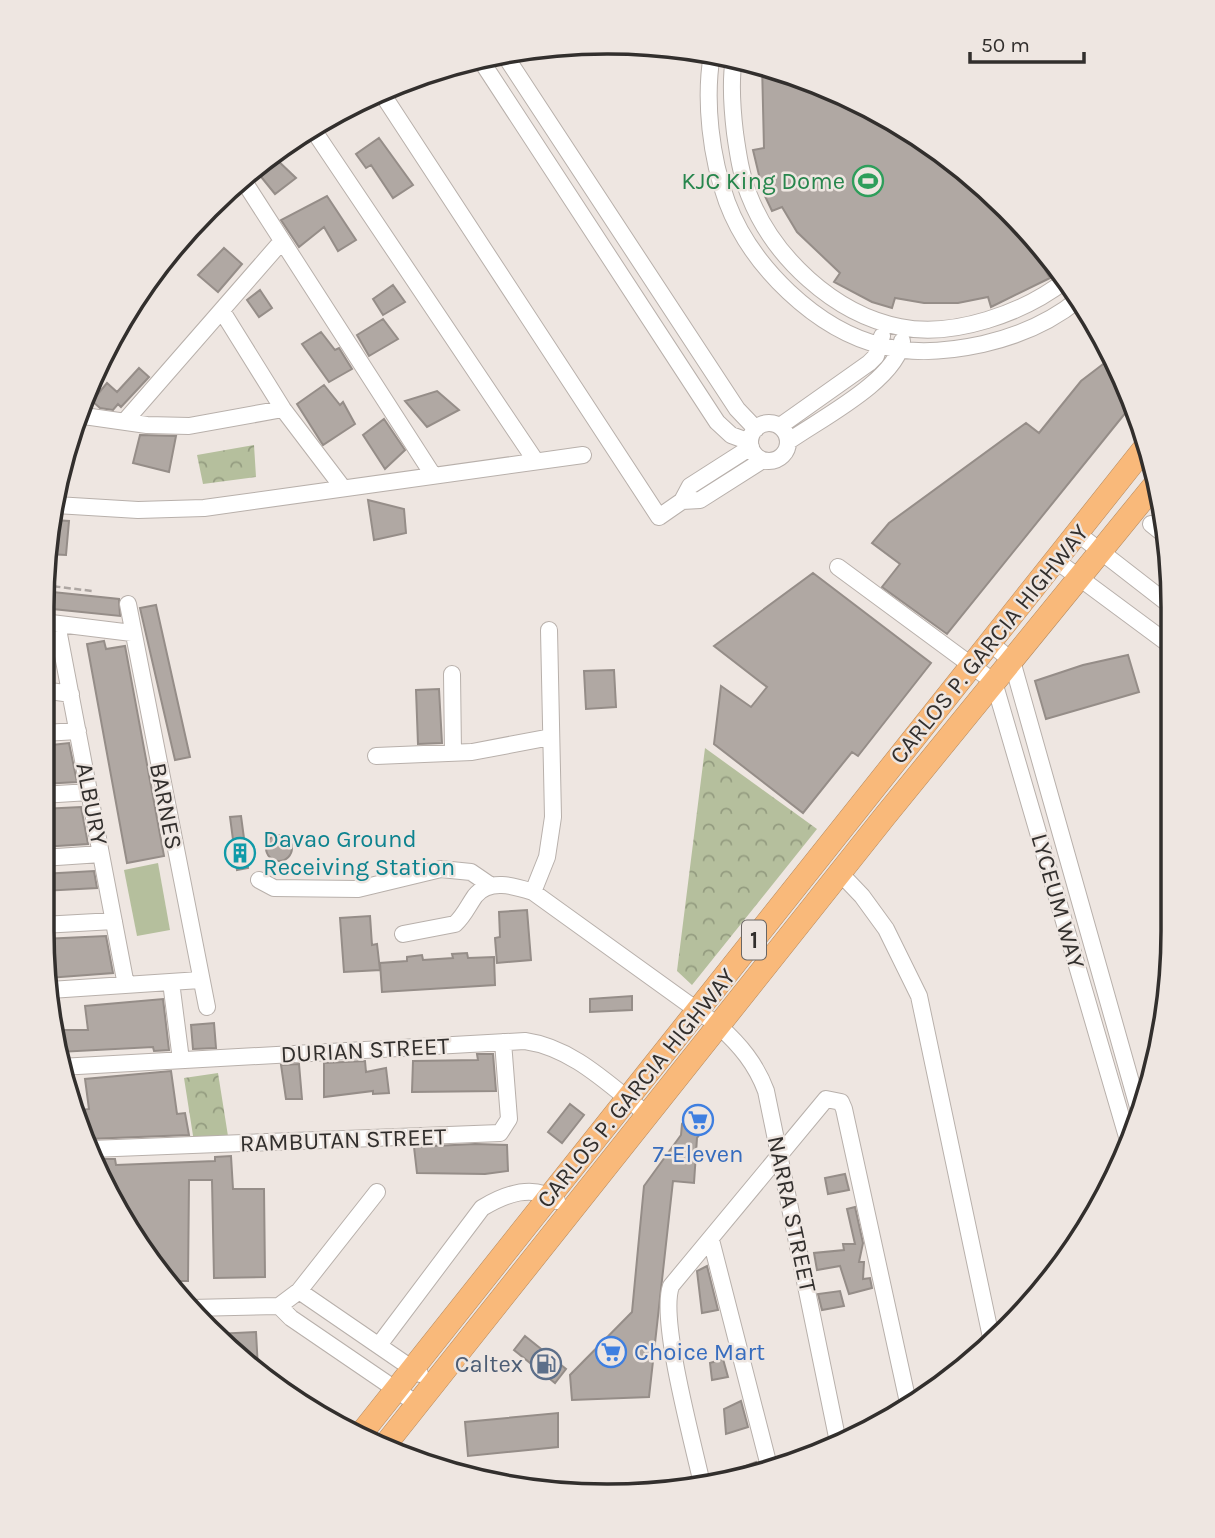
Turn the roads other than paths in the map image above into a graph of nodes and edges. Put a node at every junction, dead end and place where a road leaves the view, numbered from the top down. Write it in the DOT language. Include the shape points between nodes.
graph roads {
  1 [pos="510,63"];
  2 [pos="711,64"];
  3 [pos="486,68"];
  4 [pos="733,69"];
  5 [pos="518,76"];
  6 [pos="499,89"];
  7 [pos="709,93"];
  8 [pos="732,93"];
  9 [pos="386,100"];
  10 [pos="318,136"];
  11 [pos="576,165"];
  12 [pos="557,177"];
  13 [pos="248,188"];
  14 [pos="282,241"];
  15 [pos="635,255"];
  16 [pos="616,267"];
  17 [pos="802,272"];
  18 [pos="1058,286"];
  19 [pos="787,290"];
  20 [pos="1071,304"];
  21 [pos="222,311"];
  22 [pos="885,324"];
  23 [pos="904,328"];
  24 [pos="692,341"];
  25 [pos="880,346"];
  26 [pos="901,350"];
  27 [pos="672,353"];
  28 [pos="283,409"];
  29 [pos="89,416"];
  30 [pos="125,421"];
  31 [pos="780,426"];
  32 [pos="752,439"];
  33 [pos="789,441"];
  34 [pos="583,455"];
  35 [pos="1139,455"];
  36 [pos="535,460"];
  37 [pos="763,460"];
  38 [pos="433,475"];
  39 [pos="343,488"];
  40 [pos="1148,493"];
  41 [pos="682,502"];
  42 [pos="64,505"];
  43 [pos="1151,523"];
  44 [pos="1154,526"];
  45 [pos="1077,533"];
  46 [pos="1102,552"];
  47 [pos="1054,559"];
  48 [pos="838,567"];
  49 [pos="1079,578"];
  50 [pos="1161,598"];
  51 [pos="128,604"];
  52 [pos="54,623"];
  53 [pos="549,630"];
  54 [pos="132,633"];
  55 [pos="54,637"];
  56 [pos="1161,638"];
  57 [pos="989,642"];
  58 [pos="1012,661"];
  59 [pos="972,664"];
  60 [pos="452,674"];
  61 [pos="995,682"];
  62 [pos="54,692"];
  63 [pos="71,694"];
  64 [pos="78,731"];
  65 [pos="54,732"];
  66 [pos="551,737"];
  67 [pos="453,753"];
  68 [pos="1038,755"];
  69 [pos="376,756"];
  70 [pos="1018,762"];
  71 [pos="89,792"];
  72 [pos="54,794"];
  73 [pos="864,800"];
  74 [pos="885,816"];
  75 [pos="101,854"];
  76 [pos="54,857"];
  77 [pos="840,873"];
  78 [pos="259,880"];
  79 [pos="490,885"];
  80 [pos="533,891"];
  81 [pos="114,921"];
  82 [pos="54,924"];
  83 [pos="403,934"];
  84 [pos="200,980"];
  85 [pos="171,982"];
  86 [pos="126,985"];
  87 [pos="58,990"];
  88 [pos="207,1007"];
  89 [pos="698,1012"];
  90 [pos="719,1026"];
  91 [pos="503,1042"];
  92 [pos="181,1060"];
  93 [pos="71,1066"];
  94 [pos="1135,1096"];
  95 [pos="628,1100"];
  96 [pos="648,1115"];
  97 [pos="1124,1127"];
  98 [pos="99,1149"];
  99 [pos="780,1152"];
  100 [pos="377,1192"];
  101 [pos="551,1196"];
  102 [pos="572,1211"];
  103 [pos="711,1240"];
  104 [pos="299,1291"];
  105 [pos="279,1306"];
  106 [pos="203,1308"];
  107 [pos="990,1330"];
  108 [pos="379,1345"];
  109 [pos="413,1369"];
  110 [pos="434,1383"];
  111 [pos="396,1390"];
  112 [pos="907,1396"];
  113 [pos="417,1404"];
  114 [pos="365,1428"];
  115 [pos="836,1434"];
  116 [pos="389,1439"];
  117 [pos="767,1460"];
  118 [pos="700,1475"];
  1 -- 5 [label="street"];
  2 -- 7 [label="street"];
  3 -- 6 [label="street"];
  4 -- 8 [label="street"];
  5 -- 6 [label="street"];
  5 -- 11 [label="street"];
  6 -- 12 [label="street"];
  7 -- 8 [label="street"];
  7 -- 19 [label="street" via="715,153 728,204 755,251"];
  8 -- 17 [label="street" via="749,196 773,237"];
  9 -- 41 [label="street" via="659,517"];
  10 -- 36 [label="street"];
  11 -- 12 [label="street"];
  11 -- 15 [label="street"];
  12 -- 16 [label="street"];
  13 -- 14 [label="street"];
  14 -- 21 [label="street"];
  14 -- 38 [label="street"];
  15 -- 16 [label="street"];
  15 -- 24 [label="street"];
  16 -- 27 [label="street"];
  17 -- 19 [label="street"];
  17 -- 22 [label="street" via="845,305"];
  18 -- 23 [label="street" via="1000,317 967,325"];
  19 -- 25 [label="street" via="835,325"];
  20 -- 26 [label="street" via="1005,339 969,347"];
  21 -- 28 [label="street"];
  21 -- 30 [label="street"];
  22 -- 23 [label="street"];
  22 -- 25 [label="street"];
  23 -- 26 [label="street"];
  24 -- 27 [label="street"];
  24 -- 32 [label="street"];
  25 -- 26 [label="street"];
  25 -- 31 [label="street" via="861,370"];
  26 -- 33 [label="street" via="882,376"];
  27 -- 32 [label="street" via="717,422 731,435"];
  28 -- 30 [label="street" via="210,424"];
  28 -- 39 [label="street"];
  29 -- 30 [label="street"];
  31 -- 32 [label="street" via="767,423"];
  31 -- 33 [label="street"];
  32 -- 37 [label="street"];
  32 -- 41 [label="street" via="690,486"];
  33 -- 37 [label="street" via="778,459"];
  34 -- 36 [label="street"];
  35 -- 45 [label="highway, CARLOS P. GARCIA HIGHWAY / 1"];
  36 -- 38 [label="street"];
  37 -- 41 [label="street" via="700,500"];
  38 -- 39 [label="street"];
  39 -- 42 [label="street" via="204,508"];
  40 -- 46 [label="highway, CARLOS P. GARCIA HIGHWAY / 1"];
  43 -- 44 [label="street"];
  45 -- 46 [label="street"];
  45 -- 47 [label="highway, CARLOS P. GARCIA HIGHWAY / 1"];
  46 -- 49 [label="highway, CARLOS P. GARCIA HIGHWAY / 1"];
  46 -- 50 [label="street"];
  47 -- 49 [label="street"];
  47 -- 57 [label="highway, CARLOS P. GARCIA HIGHWAY / 1"];
  48 -- 59 [label="street"];
  49 -- 56 [label="street"];
  49 -- 58 [label="highway, CARLOS P. GARCIA HIGHWAY / 1"];
  51 -- 54 [label="street, BARNES"];
  52 -- 54 [label="street"];
  53 -- 66 [label="street"];
  54 -- 84 [label="street, BARNES"];
  55 -- 63 [label="street, ALBURY"];
  57 -- 58 [label="street"];
  57 -- 59 [label="highway, CARLOS P. GARCIA HIGHWAY / 1"];
  58 -- 61 [label="highway, CARLOS P. GARCIA HIGHWAY / 1"];
  58 -- 68 [label="street, LYCEUM WAY"];
  59 -- 61 [label="street"];
  59 -- 73 [label="highway, CARLOS P. GARCIA HIGHWAY / 1"];
  60 -- 67 [label="street"];
  61 -- 70 [label="street, LYCEUM WAY"];
  61 -- 74 [label="highway, CARLOS P. GARCIA HIGHWAY / 1"];
  62 -- 63 [label="street"];
  63 -- 64 [label="street, ALBURY"];
  64 -- 65 [label="street"];
  64 -- 71 [label="street, ALBURY"];
  66 -- 67 [label="street"];
  66 -- 80 [label="street" via="553,817 547,857"];
  67 -- 69 [label="street"];
  68 -- 70 [label="street"];
  68 -- 94 [label="street, LYCEUM WAY"];
  70 -- 97 [label="street, LYCEUM WAY"];
  71 -- 72 [label="street"];
  71 -- 75 [label="street, ALBURY"];
  73 -- 74 [label="highway"];
  73 -- 89 [label="highway, CARLOS P. GARCIA HIGHWAY / 1"];
  74 -- 77 [label="highway, CARLOS P. GARCIA HIGHWAY / 1"];
  75 -- 76 [label="street"];
  75 -- 81 [label="street, ALBURY"];
  77 -- 90 [label="highway, CARLOS P. GARCIA HIGHWAY / 1"];
  77 -- 107 [label="street" via="886,929 919,996"];
  78 -- 79 [label="street" via="274,888 358,889 441,869 471,872"];
  79 -- 80 [label="street"];
  79 -- 83 [label="street" via="476,894 455,924"];
  80 -- 89 [label="street, NARRA STREET"];
  81 -- 82 [label="street"];
  81 -- 86 [label="street, ALBURY"];
  84 -- 85 [label="street"];
  84 -- 88 [label="street, BARNES"];
  85 -- 86 [label="street"];
  85 -- 92 [label="street"];
  86 -- 87 [label="street"];
  89 -- 90 [label="street, NARRA STREET"];
  89 -- 95 [label="highway, CARLOS P. GARCIA HIGHWAY / 1"];
  90 -- 96 [label="highway, CARLOS P. GARCIA HIGHWAY / 1"];
  90 -- 99 [label="street, NARRA STREET" via="760,1075"];
  91 -- 92 [label="street, DURIAN STREET"];
  91 -- 95 [label="street, DURIAN STREET" via="544,1043 560,1050"];
  91 -- 98 [label="street, RAMBUTAN STREET" via="509,1119 500,1133"];
  92 -- 93 [label="street, DURIAN STREET"];
  95 -- 96 [label="street, DURIAN STREET"];
  95 -- 101 [label="highway, CARLOS P. GARCIA HIGHWAY / 1"];
  96 -- 102 [label="highway, CARLOS P. GARCIA HIGHWAY / 1"];
  99 -- 103 [label="street"];
  99 -- 112 [label="street" via="826,1099 841,1102"];
  99 -- 115 [label="street, NARRA STREET"];
  100 -- 104 [label="street"];
  101 -- 102 [label="street"];
  101 -- 108 [label="street" via="505,1194 482,1208"];
  101 -- 109 [label="highway, CARLOS P. GARCIA HIGHWAY / 1"];
  102 -- 110 [label="highway, CARLOS P. GARCIA HIGHWAY / 1"];
  103 -- 117 [label="street"];
  103 -- 118 [label="street" via="671,1286 667,1297"];
  104 -- 105 [label="street"];
  104 -- 108 [label="street"];
  105 -- 106 [label="street"];
  105 -- 111 [label="street"];
  108 -- 109 [label="street"];
  109 -- 110 [label="street"];
  109 -- 111 [label="highway, CARLOS P. GARCIA HIGHWAY / 1"];
  110 -- 113 [label="highway, CARLOS P. GARCIA HIGHWAY / 1"];
  111 -- 113 [label="street"];
  111 -- 114 [label="highway, CARLOS P. GARCIA HIGHWAY / 1"];
  113 -- 116 [label="highway, CARLOS P. GARCIA HIGHWAY / 1"];
}
